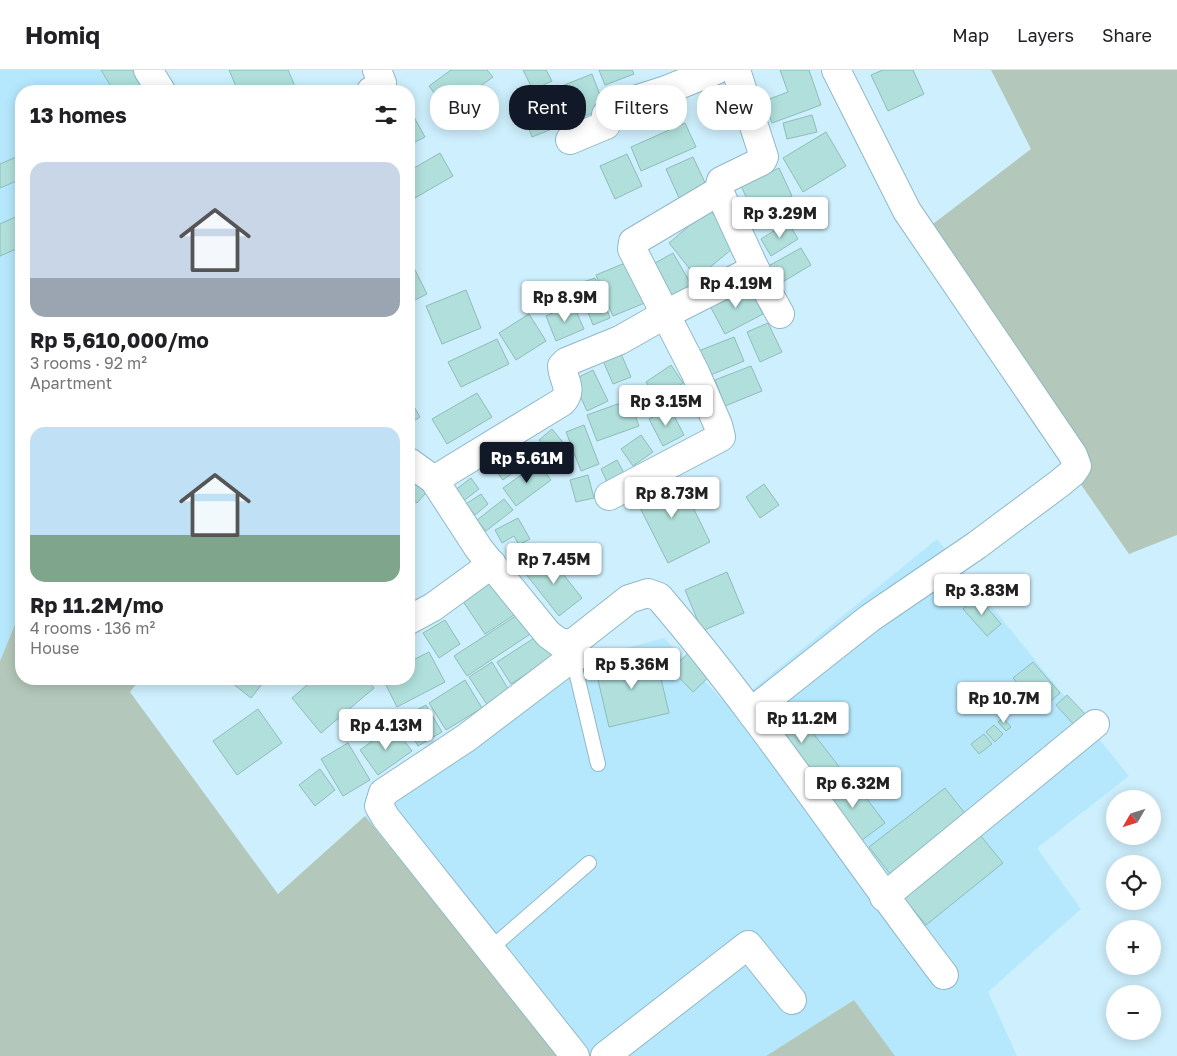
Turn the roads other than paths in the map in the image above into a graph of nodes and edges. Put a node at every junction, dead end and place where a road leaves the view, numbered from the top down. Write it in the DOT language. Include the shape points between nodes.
graph roads {
  1 [pos="148,70"];
  2 [pos="377,70"];
  3 [pos="716,70"];
  4 [pos="736,70"];
  5 [pos="836,70"];
  6 [pos="157,85"];
  7 [pos="380,85"];
  8 [pos="570,140"];
  9 [pos="719,191"];
  10 [pos="755,269"];
  11 [pos="780,314"];
  12 [pos="664,315"];
  13 [pos="415,466"];
  14 [pos="434,480"];
  15 [pos="609,496"];
  16 [pos="492,564"];
  17 [pos="415,617"];
  18 [pos="573,651"];
  19 [pos="750,712"];
  20 [pos="1095,724"];
  21 [pos="598,764"];
  22 [pos="589,863"];
  23 [pos="884,898"];
  24 [pos="490,948"];
  25 [pos="944,975"];
  26 [pos="792,1000"];
  27 [pos="576,1056"];
  28 [pos="605,1056"];
  1 -- 6 [label="street"];
  2 -- 7 [label="street"];
  3 -- 8 [label="street" via="613,107 606,115 606,125"];
  4 -- 9 [label="street" via="764,157 762,161 721,181"];
  5 -- 19 [label="street" via="907,211 1030,389 1077,466 1072,474 977,545 870,618"];
  9 -- 10 [label="street"];
  9 -- 12 [label="street" via="633,242 632,249"];
  10 -- 11 [label="street"];
  10 -- 12 [label="street"];
  12 -- 14 [label="street" via="620,340 566,362 562,372 568,388 562,402"];
  12 -- 15 [label="street" via="695,372 720,437"];
  13 -- 14 [label="street"];
  14 -- 16 [label="street"];
  16 -- 17 [label="street"];
  16 -- 18 [label="street" via="548,634"];
  18 -- 19 [label="street" via="629,598 648,593 659,597"];
  18 -- 21 [label="lane"];
  18 -- 24 [label="street" via="565,663 458,743 383,793 379,806"];
  19 -- 23 [label="street"];
  20 -- 23 [label="street"];
  22 -- 24 [label="lane"];
  23 -- 25 [label="street"];
  24 -- 27 [label="street"];
  26 -- 28 [label="street" via="748,945"];
}
